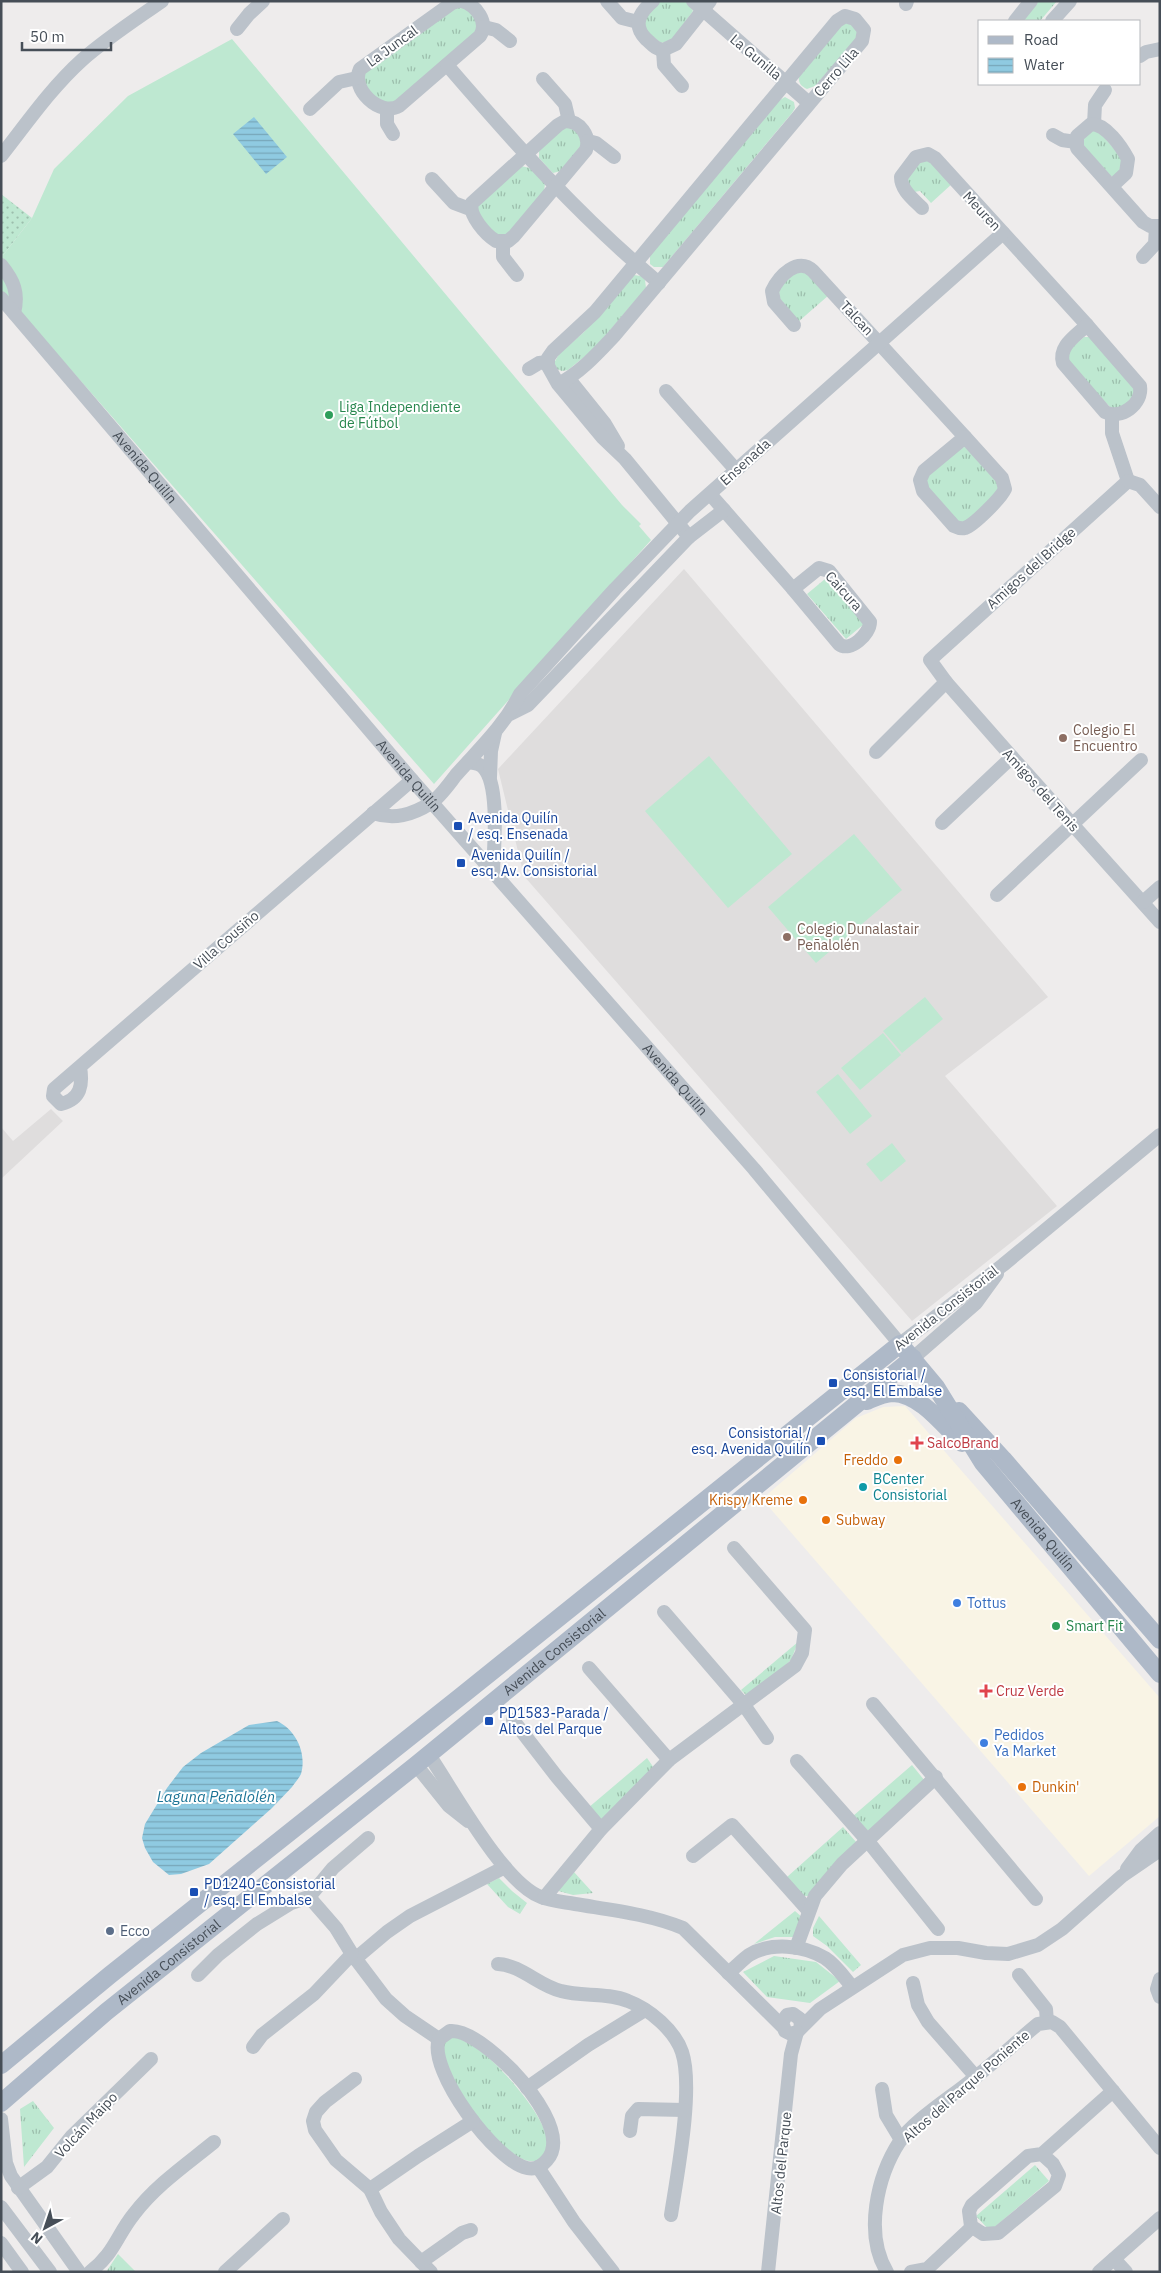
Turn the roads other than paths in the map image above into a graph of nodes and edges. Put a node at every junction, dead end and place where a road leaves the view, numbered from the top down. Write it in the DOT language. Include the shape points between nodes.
graph roads {
  1 [pos="162,1"];
  2 [pos="263,1"];
  3 [pos="460,1"];
  4 [pos="606,1"];
  5 [pos="653,1"];
  6 [pos="1031,1"];
  7 [pos="1070,1"];
  8 [pos="702,4"];
  9 [pos="1016,20"];
  10 [pos="1053,20"];
  11 [pos="638,22"];
  12 [pos="484,27"];
  13 [pos="237,30"];
  14 [pos="510,40"];
  15 [pos="663,50"];
  16 [pos="1160,50"];
  17 [pos="1141,55"];
  18 [pos="447,65"];
  19 [pos="357,78"];
  20 [pos="543,79"];
  21 [pos="786,82"];
  22 [pos="682,86"];
  23 [pos="1105,90"];
  24 [pos="809,103"];
  25 [pos="310,109"];
  26 [pos="387,110"];
  27 [pos="569,121"];
  28 [pos="1094,124"];
  29 [pos="394,134"];
  30 [pos="1053,135"];
  31 [pos="588,141"];
  32 [pos="1076,142"];
  33 [pos="525,155"];
  34 [pos="1,156"];
  35 [pos="614,157"];
  36 [pos="432,179"];
  37 [pos="1112,186"];
  38 [pos="555,188"];
  39 [pos="470,208"];
  40 [pos="922,208"];
  41 [pos="1158,227"];
  42 [pos="1003,233"];
  43 [pos="503,242"];
  44 [pos="1143,257"];
  45 [pos="635,264"];
  46 [pos="1,265"];
  47 [pos="516,275"];
  48 [pos="659,283"];
  49 [pos="1,298"];
  50 [pos="14,313"];
  51 [pos="794,324"];
  52 [pos="1087,325"];
  53 [pos="880,343"];
  54 [pos="548,362"];
  55 [pos="529,369"];
  56 [pos="571,378"];
  57 [pos="558,384"];
  58 [pos="666,391"];
  59 [pos="1112,415"];
  60 [pos="593,417"];
  61 [pos="965,437"];
  62 [pos="736,470"];
  63 [pos="1128,481"];
  64 [pos="710,494"];
  65 [pos="1157,500"];
  66 [pos="724,510"];
  67 [pos="679,523"];
  68 [pos="689,537"];
  69 [pos="615,589"];
  70 [pos="793,589"];
  71 [pos="626,601"];
  72 [pos="933,656"];
  73 [pos="946,682"];
  74 [pos="510,714"];
  75 [pos="495,732"];
  76 [pos="876,752"];
  77 [pos="1012,757"];
  78 [pos="1141,760"];
  79 [pos="468,762"];
  80 [pos="490,777"];
  81 [pos="412,780"];
  82 [pos="432,803"];
  83 [pos="373,813"];
  84 [pos="942,824"];
  85 [pos="1072,825"];
  86 [pos="493,871"];
  87 [pos="1160,887"];
  88 [pos="997,895"];
  89 [pos="1143,902"];
  90 [pos="1160,922"];
  91 [pos="80,1068"];
  92 [pos="1160,1135"];
  93 [pos="1003,1265"];
  94 [pos="900,1344"];
  95 [pos="913,1358"];
  96 [pos="936,1387"];
  97 [pos="853,1407"];
  98 [pos="983,1463"];
  99 [pos="699,1506"];
  100 [pos="710,1524"];
  101 [pos="734,1548"];
  102 [pos="645,1549"];
  103 [pos="659,1566"];
  104 [pos="664,1612"];
  105 [pos="1160,1640"];
  106 [pos="589,1668"];
  107 [pos="1160,1674"];
  108 [pos="873,1704"];
  109 [pos="744,1705"];
  110 [pos="513,1720"];
  111 [pos="767,1738"];
  112 [pos="423,1760"];
  113 [pos="669,1760"];
  114 [pos="797,1761"];
  115 [pos="936,1777"];
  116 [pos="601,1829"];
  117 [pos="1160,1833"];
  118 [pos="368,1838"];
  119 [pos="867,1840"];
  120 [pos="268,1849"];
  121 [pos="1160,1850"];
  122 [pos="693,1856"];
  123 [pos="505,1867"];
  124 [pos="284,1871"];
  125 [pos="1122,1876"];
  126 [pos="310,1897"];
  127 [pos="544,1898"];
  128 [pos="1036,1899"];
  129 [pos="808,1910"];
  130 [pos="938,1929"];
  131 [pos="796,1948"];
  132 [pos="353,1957"];
  133 [pos="498,1964"];
  134 [pos="728,1973"];
  135 [pos="198,1975"];
  136 [pos="1018,1975"];
  137 [pos="1160,1979"];
  138 [pos="913,1983"];
  139 [pos="852,1987"];
  140 [pos="1160,1997"];
  141 [pos="645,2010"];
  142 [pos="1047,2022"];
  143 [pos="792,2025"];
  144 [pos="439,2039"];
  145 [pos="253,2047"];
  146 [pos="151,2059"];
  147 [pos="1,2065"];
  148 [pos="976,2077"];
  149 [pos="355,2079"];
  150 [pos="527,2088"];
  151 [pos="882,2088"];
  152 [pos="1113,2091"];
  153 [pos="1,2104"];
  154 [pos="684,2110"];
  155 [pos="1,2119"];
  156 [pos="473,2121"];
  157 [pos="630,2131"];
  158 [pos="900,2140"];
  159 [pos="214,2142"];
  160 [pos="1160,2148"];
  161 [pos="1042,2154"];
  162 [pos="538,2167"];
  163 [pos="18,2188"];
  164 [pos="370,2189"];
  165 [pos="1,2207"];
  166 [pos="671,2215"];
  167 [pos="1160,2218"];
  168 [pos="283,2219"];
  169 [pos="972,2227"];
  170 [pos="471,2230"];
  171 [pos="1,2243"];
  172 [pos="1114,2259"];
  173 [pos="426,2267"];
  174 [pos="926,2270"];
  175 [pos="22,2272"];
  176 [pos="50,2272"];
  177 [pos="79,2272"];
  178 [pos="90,2272"];
  179 [pos="225,2272"];
  180 [pos="613,2272"];
  181 [pos="768,2272"];
  182 [pos="887,2272"];
  183 [pos="911,2272"];
  184 [pos="1099,2272"];
  185 [pos="1126,2272"];
  1 -- 34 [label="street" via="82,60 50,93"];
  2 -- 13 [label="street"];
  3 -- 12 [label="street, La Juncal" via="475,9"];
  3 -- 19 [label="street, La Juncal" via="452,3 366,63"];
  4 -- 11 [label="street" via="622,18"];
  5 -- 11 [label="street" via="643,10"];
  6 -- 9 [label="street"];
  7 -- 10 [label="street"];
  8 -- 15 [label="street, La Gunilla" via="676,44"];
  8 -- 21 [label="street, La Gunilla"];
  11 -- 15 [label="street" via="642,34"];
  12 -- 14 [label="street" via="496,30"];
  12 -- 18 [label="street" via="477,39"];
  15 -- 22 [label="street" via="664,65"];
  16 -- 17 [label="street"];
  18 -- 26 [label="street" via="399,106"];
  18 -- 33 [label="street"];
  19 -- 25 [label="street" via="339,82"];
  19 -- 26 [label="street, La Juncal" via="361,89 374,103"];
  20 -- 27 [label="street" via="565,104"];
  21 -- 24 [label="street, La Gunilla"];
  21 -- 24 [label="street, Cerro Lila" via="837,22 845,16 855,19 862,26 864,38"];
  21 -- 45 [label="street, Cerro Lila"];
  23 -- 28 [label="street" via="1095,104"];
  24 -- 48 [label="street, Cerro Lila"];
  26 -- 29 [label="street" via="387,124"];
  27 -- 31 [label="street" via="585,132"];
  27 -- 33 [label="street" via="558,126"];
  28 -- 32 [label="street" via="1084,128"];
  28 -- 37 [label="street" via="1105,130 1128,158 1126,173"];
  30 -- 32 [label="street"];
  31 -- 35 [label="street"];
  31 -- 38 [label="street" via="584,153"];
  32 -- 37 [label="street" via="1080,151"];
  33 -- 38 [label="street"];
  33 -- 39 [label="street" via="474,200"];
  36 -- 39 [label="street" via="454,203"];
  37 -- 41 [label="street" via="1142,222"];
  38 -- 43 [label="street" via="514,236"];
  38 -- 45 [label="street"];
  39 -- 43 [label="street" via="492,239"];
  40 -- 42 [label="street, Meuren" via="905,191 901,176 913,159 923,154 935,158"];
  41 -- 44 [label="street" via="1155,244"];
  42 -- 52 [label="street, Meuren"];
  42 -- 53 [label="street, Ensenada"];
  43 -- 47 [label="street" via="503,258"];
  45 -- 48 [label="street"];
  45 -- 54 [label="street, Cerro Lila" via="585,322 553,350"];
  46 -- 50 [label="street" via="12,278 16,290"];
  48 -- 56 [label="street, Cerro Lila" via="610,341"];
  49 -- 50 [label="street, Avenida Quilín"];
  50 -- 81 [label="street, Avenida Quilín"];
  51 -- 53 [label="street, Talcan" via="774,302 772,291 789,270 802,265 813,271"];
  52 -- 59 [label="street" via="1064,348 1062,360 1102,409"];
  52 -- 59 [label="street, Meuren" via="1140,386 1140,394 1126,412"];
  53 -- 61 [label="street, Talcan"];
  53 -- 62 [label="street, Ensenada"];
  54 -- 55 [label="street"];
  54 -- 57 [label="street"];
  56 -- 57 [label="street, Cerro Lila"];
  56 -- 60 [label="street"];
  57 -- 60 [label="street"];
  58 -- 62 [label="street"];
  59 -- 63 [label="street" via="1112,433"];
  60 -- 67 [label="street"];
  61 -- 61 [label="street, Talcan" via="1002,478 1005,486 1000,497 963,529 952,524 923,491 920,480 924,471"];
  62 -- 64 [label="street, Ensenada"];
  63 -- 65 [label="street" via="1140,485"];
  63 -- 72 [label="street, Amigos del Bridge"];
  64 -- 66 [label="street, Caicura"];
  64 -- 67 [label="street, Ensenada"];
  66 -- 68 [label="street, Ensenada"];
  66 -- 70 [label="street, Caicura"];
  67 -- 68 [label="street"];
  67 -- 69 [label="street, Ensenada"];
  68 -- 71 [label="street, Ensenada"];
  69 -- 71 [label="street"];
  69 -- 74 [label="street, Ensenada" via="520,694"];
  70 -- 70 [label="street, Caicura" via="841,646 852,646 870,628 869,619 825,568 816,570"];
  71 -- 74 [label="street, Ensenada" via="528,705"];
  72 -- 73 [label="street, Amigos del Tenis" via="931,665"];
  73 -- 76 [label="street"];
  73 -- 77 [label="street, Amigos del Tenis"];
  74 -- 75 [label="street, Ensenada"];
  75 -- 79 [label="street, Ensenada"];
  75 -- 80 [label="street"];
  77 -- 84 [label="street"];
  77 -- 85 [label="street, Amigos del Tenis"];
  78 -- 85 [label="street"];
  79 -- 80 [label="street" via="480,765"];
  79 -- 82 [label="street, Ensenada"];
  80 -- 86 [label="street" via="494,816"];
  81 -- 82 [label="street, Avenida Quilín"];
  81 -- 83 [label="street, Villa Cousiño"];
  82 -- 83 [label="street" via="400,817"];
  82 -- 86 [label="street, Avenida Quilín"];
  83 -- 91 [label="street, Villa Cousiño"];
  85 -- 88 [label="street"];
  85 -- 89 [label="street, Amigos del Tenis"];
  86 -- 94 [label="street, Avenida Quilín" via="754,1169"];
  87 -- 89 [label="street"];
  89 -- 90 [label="street, Amigos del Tenis"];
  92 -- 93 [label="street, Avenida Consistorial"];
  93 -- 94 [label="street, Avenida Consistorial"];
  93 -- 95 [label="street, Avenida Consistorial" via="976,1303"];
  94 -- 95 [label="main road, Avenida Quilín"];
  94 -- 99 [label="main road, Avenida Consistorial"];
  95 -- 96 [label="main road, Avenida Quilín"];
  95 -- 97 [label="main road, Avenida Consistorial"];
  96 -- 98 [label="main road, Avenida Quilín"];
  96 -- 105 [label="main road, Avenida Quilín"];
  97 -- 98 [label="main road" via="886,1394 910,1397"];
  97 -- 100 [label="main road, Avenida Consistorial"];
  98 -- 107 [label="main road, Avenida Quilín"];
  99 -- 100 [label="main road" via="701,1517"];
  99 -- 102 [label="main road, Avenida Consistorial"];
  100 -- 103 [label="main road, Avenida Consistorial"];
  101 -- 109 [label="street" via="805,1630 802,1653 795,1666"];
  102 -- 103 [label="main road" via="657,1554"];
  102 -- 120 [label="main road, Avenida Consistorial"];
  103 -- 112 [label="main road, Avenida Consistorial"];
  104 -- 109 [label="street"];
  106 -- 113 [label="street"];
  108 -- 115 [label="street"];
  109 -- 111 [label="street"];
  109 -- 113 [label="street"];
  110 -- 116 [label="street"];
  112 -- 123 [label="street" via="449,1806 474,1826"];
  112 -- 124 [label="main road, Avenida Consistorial"];
  113 -- 116 [label="street"];
  114 -- 119 [label="street"];
  115 -- 119 [label="street"];
  115 -- 128 [label="street"];
  116 -- 127 [label="street"];
  117 -- 125 [label="street" via="1141,1850"];
  118 -- 126 [label="street" via="332,1868"];
  119 -- 129 [label="street" via="815,1896"];
  119 -- 130 [label="street"];
  120 -- 124 [label="main road" via="284,1855"];
  120 -- 147 [label="main road, Avenida Consistorial"];
  121 -- 125 [label="street"];
  122 -- 129 [label="street" via="732,1825"];
  123 -- 127 [label="street" via="521,1886"];
  123 -- 132 [label="street" via="410,1916"];
  124 -- 153 [label="main road, Avenida Consistorial" via="106,2012"];
  125 -- 139 [label="street" via="1038,1945 1008,1954 958,1948 930,1948 903,1954"];
  126 -- 132 [label="street" via="336,1928"];
  126 -- 135 [label="street" via="291,1903 257,1924"];
  127 -- 134 [label="street" via="669,1922 683,1928"];
  129 -- 131 [label="street"];
  131 -- 134 [label="street" via="773,1947 749,1955"];
  131 -- 139 [label="street" via="824,1958"];
  132 -- 144 [label="street" via="386,2000"];
  132 -- 145 [label="street" via="314,1994 262,2035"];
  133 -- 141 [label="street" via="516,1969 559,1991 621,1998"];
  134 -- 143 [label="street" via="765,2008"];
  136 -- 142 [label="street" via="1046,2009"];
  137 -- 140 [label="street" via="1157,1989"];
  138 -- 148 [label="street" via="918,2005 928,2022"];
  139 -- 143 [label="street"];
  141 -- 150 [label="street"];
  141 -- 154 [label="street" via="666,2028 680,2047 685,2071"];
  142 -- 148 [label="street, Altos del Parque Poniente" via="1038,2024"];
  142 -- 152 [label="street" via="1060,2026"];
  143 -- 181 [label="street, Altos del Parque"];
  144 -- 150 [label="street" via="455,2031 469,2036 501,2060"];
  144 -- 156 [label="street" via="442,2066"];
  146 -- 163 [label="street, Volcán Maipo" via="72,2136 47,2167"];
  148 -- 158 [label="street, Altos del Parque Poniente"];
  149 -- 164 [label="street" via="320,2107 313,2125 336,2160"];
  150 -- 162 [label="street" via="548,2123 554,2144 548,2159"];
  151 -- 158 [label="street" via="886,2115"];
  152 -- 160 [label="street"];
  152 -- 161 [label="street"];
  154 -- 157 [label="street" via="638,2109 632,2116"];
  154 -- 166 [label="street"];
  155 -- 163 [label="street" via="6,2163"];
  156 -- 162 [label="street" via="513,2162 527,2168"];
  156 -- 164 [label="street"];
  158 -- 182 [label="street, Altos del Parque Poniente" via="876,2202 875,2233"];
  159 -- 178 [label="street" via="151,2194 133,2215 110,2254"];
  161 -- 169 [label="street" via="1028,2156 972,2205 969,2219"];
  161 -- 169 [label="street" via="1057,2169 1059,2180 1055,2186 998,2233 983,2234"];
  162 -- 180 [label="street" via="574,2222"];
  163 -- 177 [label="street"];
  164 -- 173 [label="street" via="392,2229"];
  165 -- 176 [label="street"];
  167 -- 172 [label="street"];
  168 -- 179 [label="street"];
  169 -- 174 [label="street"];
  170 -- 173 [label="street" via="462,2234"];
  171 -- 175 [label="street"];
  172 -- 184 [label="street"];
  172 -- 185 [label="street"];
  174 -- 183 [label="street"];
}
